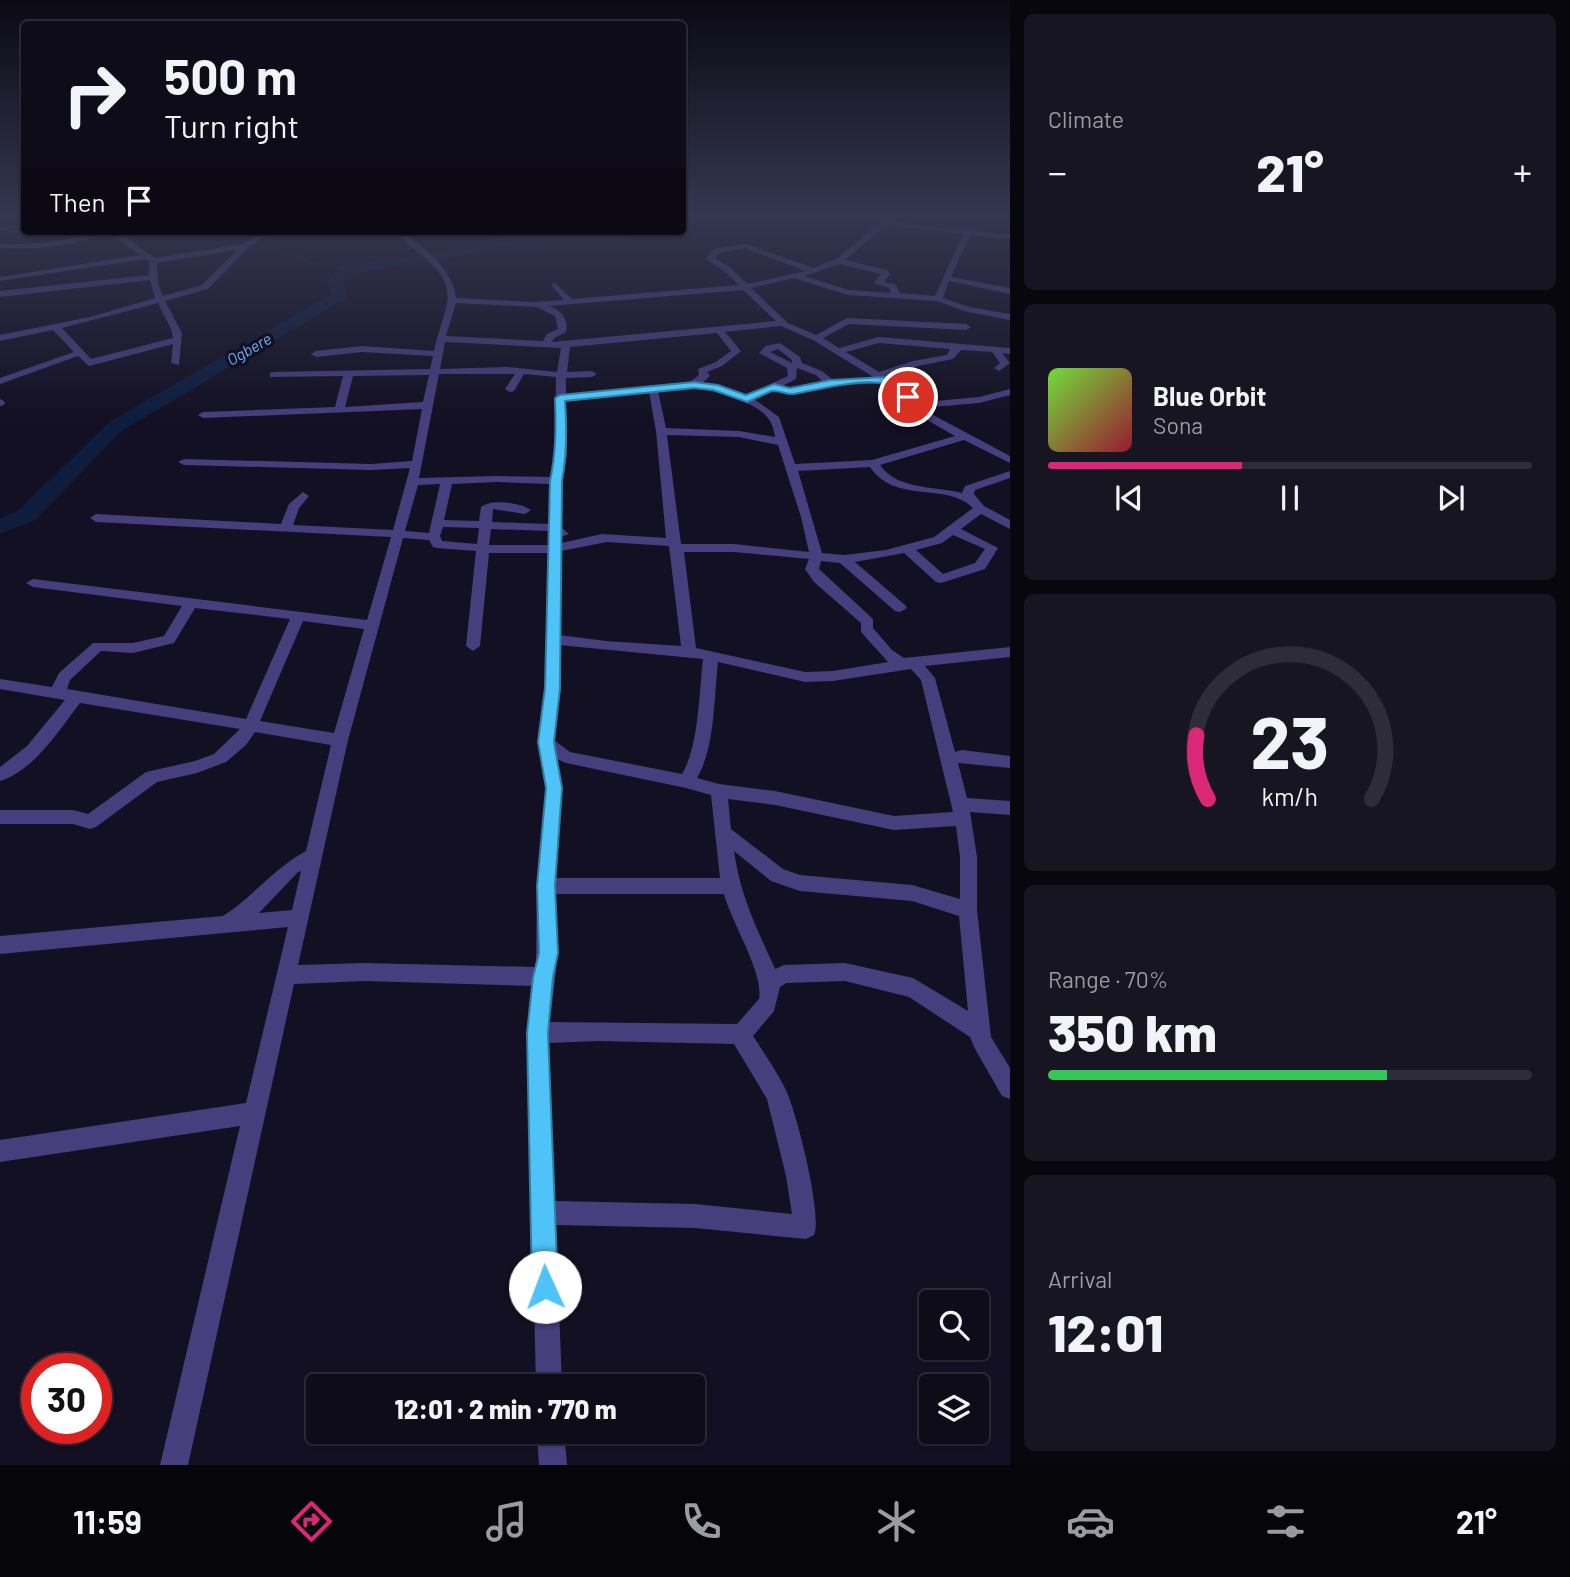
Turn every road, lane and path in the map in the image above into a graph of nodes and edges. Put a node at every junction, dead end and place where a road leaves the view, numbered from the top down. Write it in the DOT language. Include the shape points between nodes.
graph roads {
  1 [pos="90,283"];
  2 [pos="155,283"];
  3 [pos="209,283"];
  4 [pos="448,283"];
  5 [pos="740,283"];
  6 [pos="758,283"];
  7 [pos="820,283"];
  8 [pos="880,283"];
  9 [pos="943,283"];
  10 [pos="975,283"];
  11 [pos="555,285"];
  12 [pos="743,287"];
  13 [pos="1010,290"];
  14 [pos="0,294"];
  15 [pos="897,296"];
  16 [pos="935,299"];
  17 [pos="453,300"];
  18 [pos="159,302"];
  19 [pos="570,302"];
  20 [pos="532,305"];
  21 [pos="913,311"];
  22 [pos="965,312"];
  23 [pos="1010,317"];
  24 [pos="872,320"];
  25 [pos="784,324"];
  26 [pos="55,326"];
  27 [pos="926,326"];
  28 [pos="966,327"];
  29 [pos="720,331"];
  30 [pos="0,338"];
  31 [pos="441,338"];
  32 [pos="816,338"];
  33 [pos="177,340"];
  34 [pos="880,340"];
  35 [pos="907,342"];
  36 [pos="546,344"];
  37 [pos="566,345"];
  38 [pos="780,346"];
  39 [pos="970,346"];
  40 [pos="995,349"];
  41 [pos="839,351"];
  42 [pos="1010,351"];
  43 [pos="79,353"];
  44 [pos="316,354"];
  45 [pos="439,354"];
  46 [pos="950,357"];
  47 [pos="934,361"];
  48 [pos="176,363"];
  49 [pos="565,363"];
  50 [pos="999,368"];
  51 [pos="521,372"];
  52 [pos="434,373"];
  53 [pos="349,374"];
  54 [pos="592,374"];
  55 [pos="272,375"];
  56 [pos="562,375"];
  57 [pos="883,377"];
  58 [pos="0,381"];
  59 [pos="831,383"];
  60 [pos="694,385"];
  61 [pos="774,387"];
  62 [pos="510,389"];
  63 [pos="653,389"];
  64 [pos="1010,392"];
  65 [pos="600,394"];
  66 [pos="560,398"];
  67 [pos="747,398"];
  68 [pos="429,404"];
  69 [pos="340,410"];
  70 [pos="915,410"];
  71 [pos="203,415"];
  72 [pos="662,431"];
  73 [pos="964,437"];
  74 [pos="782,443"];
  75 [pos="919,450"];
  76 [pos="1010,460"];
  77 [pos="184,462"];
  78 [pos="873,463"];
  79 [pos="792,468"];
  80 [pos="414,473"];
  81 [pos="1010,474"];
  82 [pos="447,481"];
  83 [pos="556,481"];
  84 [pos="303,496"];
  85 [pos="979,507"];
  86 [pos="525,510"];
  87 [pos="96,518"];
  88 [pos="437,523"];
  89 [pos="1010,525"];
  90 [pos="485,526"];
  91 [pos="554,528"];
  92 [pos="285,529"];
  93 [pos="953,530"];
  94 [pos="399,534"];
  95 [pos="434,537"];
  96 [pos="610,538"];
  97 [pos="675,545"];
  98 [pos="555,547"];
  99 [pos="906,548"];
  100 [pos="485,549"];
  101 [pos="816,556"];
  102 [pos="844,559"];
  103 [pos="33,583"];
  104 [pos="190,604"];
  105 [pos="900,608"];
  106 [pos="298,616"];
  107 [pos="371,625"];
  108 [pos="552,639"];
  109 [pos="473,646"];
  110 [pos="690,651"];
  111 [pos="1010,652"];
  112 [pos="711,656"];
  113 [pos="915,664"];
  114 [pos="0,684"];
  115 [pos="58,692"];
  116 [pos="76,697"];
  117 [pos="251,725"];
  118 [pos="340,740"];
  119 [pos="546,742"];
  120 [pos="948,760"];
  121 [pos="1010,762"];
  122 [pos="0,775"];
  123 [pos="686,782"];
  124 [pos="719,791"];
  125 [pos="1010,808"];
  126 [pos="960,812"];
  127 [pos="0,817"];
  128 [pos="723,833"];
  129 [pos="312,856"];
  130 [pos="546,886"];
  131 [pos="729,886"];
  132 [pos="968,910"];
  133 [pos="298,918"];
  134 [pos="224,926"];
  135 [pos="0,945"];
  136 [pos="287,975"];
  137 [pos="543,977"];
  138 [pos="770,982"];
  139 [pos="980,1031"];
  140 [pos="538,1033"];
  141 [pos="740,1034"];
  142 [pos="1010,1088"];
  143 [pos="254,1113"];
  144 [pos="0,1151"];
  145 [pos="542,1213"];
  146 [pos="549,1374"];
  147 [pos="551,1444"];
  148 [pos="174,1465"];
  149 [pos="552,1465"];
  1 -- 14 [label="street"];
  2 -- 18 [label="street"];
  3 -- 18 [label="street"];
  4 -- 17 [label="street"];
  5 -- 12 [label="street"];
  6 -- 12 [label="street"];
  7 -- 15 [label="street" via="848,292"];
  8 -- 15 [label="street" via="892,286"];
  9 -- 16 [label="street"];
  10 -- 13 [label="street"];
  11 -- 19 [label="street"];
  12 -- 19 [label="street"];
  12 -- 25 [label="street"];
  15 -- 16 [label="street"];
  16 -- 22 [label="street"];
  16 -- 22 [label="street" via="920,308"];
  17 -- 20 [label="street"];
  17 -- 31 [label="street"];
  18 -- 26 [label="street"];
  18 -- 33 [label="street" via="176,329"];
  19 -- 20 [label="street"];
  20 -- 36 [label="street" via="554,310 563,320 563,330 550,336"];
  21 -- 27 [label="street"];
  22 -- 23 [label="street"];
  22 -- 28 [label="street"];
  24 -- 27 [label="street"];
  24 -- 32 [label="street" via="847,321"];
  24 -- 34 [label="street"];
  25 -- 29 [label="street"];
  25 -- 32 [label="street"];
  25 -- 38 [label="street"];
  26 -- 30 [label="street"];
  26 -- 43 [label="street"];
  27 -- 28 [label="street"];
  28 -- 39 [label="street" via="974,339"];
  29 -- 37 [label="street"];
  29 -- 60 [label="street" via="737,350 701,370 705,376"];
  31 -- 36 [label="street"];
  31 -- 45 [label="street"];
  32 -- 41 [label="street"];
  33 -- 43 [label="street" via="91,367"];
  33 -- 48 [label="street"];
  34 -- 35 [label="street"];
  34 -- 41 [label="street"];
  35 -- 39 [label="street"];
  35 -- 46 [label="street"];
  35 -- 47 [label="street"];
  36 -- 37 [label="street"];
  37 -- 49 [label="street"];
  38 -- 59 [label="street" via="797,359 797,365"];
  38 -- 61 [label="street" via="764,353 792,367 794,373"];
  39 -- 40 [label="street"];
  39 -- 46 [label="street" via="955,348"];
  40 -- 42 [label="street"];
  40 -- 50 [label="street" via="1005,363"];
  41 -- 57 [label="street"];
  43 -- 58 [label="street"];
  44 -- 45 [label="street" via="362,349"];
  45 -- 52 [label="street"];
  46 -- 47 [label="street"];
  47 -- 57 [label="street"];
  49 -- 54 [label="street"];
  49 -- 56 [label="street"];
  51 -- 52 [label="street" via="511,366"];
  51 -- 56 [label="street"];
  51 -- 62 [label="street"];
  52 -- 53 [label="street"];
  52 -- 68 [label="street"];
  53 -- 55 [label="street"];
  53 -- 69 [label="street"];
  54 -- 56 [label="street"];
  54 -- 65 [label="street"];
  56 -- 66 [label="street"];
  57 -- 59 [label="street"];
  57 -- 70 [label="street" via="912,393 908,397"];
  59 -- 61 [label="street" via="790,391"];
  60 -- 63 [label="street"];
  60 -- 67 [label="street"];
  61 -- 67 [label="street"];
  63 -- 65 [label="street"];
  63 -- 72 [label="street"];
  64 -- 70 [label="street"];
  65 -- 66 [label="street"];
  66 -- 83 [label="street" via="561,456"];
  67 -- 74 [label="street" via="774,416"];
  68 -- 69 [label="street"];
  68 -- 80 [label="street"];
  69 -- 71 [label="street"];
  70 -- 73 [label="street"];
  70 -- 75 [label="street" via="924,431"];
  72 -- 74 [label="street" via="744,435"];
  72 -- 97 [label="street"];
  73 -- 75 [label="street"];
  73 -- 76 [label="street"];
  74 -- 79 [label="street"];
  75 -- 78 [label="street"];
  77 -- 80 [label="street" via="371,467"];
  78 -- 79 [label="street"];
  78 -- 85 [label="street" via="884,476 906,486 957,495"];
  79 -- 101 [label="street"];
  80 -- 82 [label="street"];
  80 -- 94 [label="street"];
  81 -- 85 [label="street" via="969,488 968,494"];
  82 -- 83 [label="street"];
  82 -- 88 [label="street"];
  83 -- 91 [label="street"];
  84 -- 92 [label="street" via="293,507"];
  85 -- 89 [label="street"];
  85 -- 93 [label="street"];
  86 -- 90 [label="street" via="490,505"];
  87 -- 92 [label="street"];
  88 -- 90 [label="street"];
  88 -- 95 [label="street"];
  90 -- 91 [label="street"];
  90 -- 100 [label="street"];
  91 -- 96 [label="street" via="567,537"];
  91 -- 98 [label="street"];
  92 -- 94 [label="street"];
  93 -- 99 [label="street" via="926,545"];
  93 -- 99 [label="street" via="992,548 980,566 941,579"];
  94 -- 95 [label="street"];
  94 -- 107 [label="street"];
  95 -- 100 [label="street" via="437,544"];
  96 -- 97 [label="street"];
  96 -- 98 [label="street"];
  97 -- 101 [label="street"];
  97 -- 110 [label="street"];
  98 -- 100 [label="street"];
  98 -- 108 [label="street"];
  99 -- 102 [label="street"];
  100 -- 109 [label="street"];
  101 -- 102 [label="street"];
  101 -- 113 [label="street" via="812,569 819,579 868,622 866,629 891,658"];
  102 -- 105 [label="street"];
  103 -- 104 [label="street"];
  104 -- 106 [label="street"];
  104 -- 115 [label="street" via="169,640 132,648 98,646 64,677"];
  106 -- 107 [label="street"];
  106 -- 117 [label="street"];
  107 -- 118 [label="street"];
  108 -- 110 [label="street"];
  108 -- 119 [label="street"];
  110 -- 112 [label="street"];
  111 -- 113 [label="street"];
  112 -- 113 [label="street" via="805,677"];
  112 -- 123 [label="street" via="700,748"];
  113 -- 120 [label="street" via="928,678"];
  114 -- 115 [label="street"];
  115 -- 116 [label="street"];
  116 -- 117 [label="street"];
  116 -- 122 [label="street" via="29,753"];
  117 -- 118 [label="street"];
  117 -- 127 [label="street" via="220,758 152,777 90,822 73,817"];
  118 -- 129 [label="street"];
  119 -- 123 [label="street" via="566,757"];
  119 -- 130 [label="street" via="554,788"];
  120 -- 121 [label="street" via="962,756"];
  120 -- 126 [label="street"];
  123 -- 124 [label="street"];
  124 -- 126 [label="street" via="894,823"];
  124 -- 128 [label="street"];
  125 -- 126 [label="street"];
  126 -- 132 [label="street" via="972,889"];
  128 -- 131 [label="street"];
  128 -- 132 [label="street" via="777,876 800,883 912,893"];
  129 -- 133 [label="street"];
  129 -- 134 [label="street" via="292,867 254,906"];
  130 -- 131 [label="street"];
  130 -- 137 [label="street" via="548,953"];
  131 -- 138 [label="street"];
  132 -- 139 [label="street"];
  133 -- 134 [label="street"];
  133 -- 136 [label="street"];
  134 -- 135 [label="street"];
  136 -- 137 [label="street" via="364,972"];
  136 -- 143 [label="street"];
  137 -- 140 [label="street"];
  138 -- 139 [label="street" via="784,974 845,972 913,988"];
  138 -- 141 [label="street" via="771,994 756,1022"];
  139 -- 142 [label="street"];
  140 -- 141 [label="street"];
  140 -- 145 [label="street"];
  141 -- 145 [label="street" via="777,1095 806,1227 695,1216"];
  143 -- 144 [label="street"];
  143 -- 148 [label="street"];
  145 -- 146 [label="street"];
  147 -- 149 [label="street"];
}
